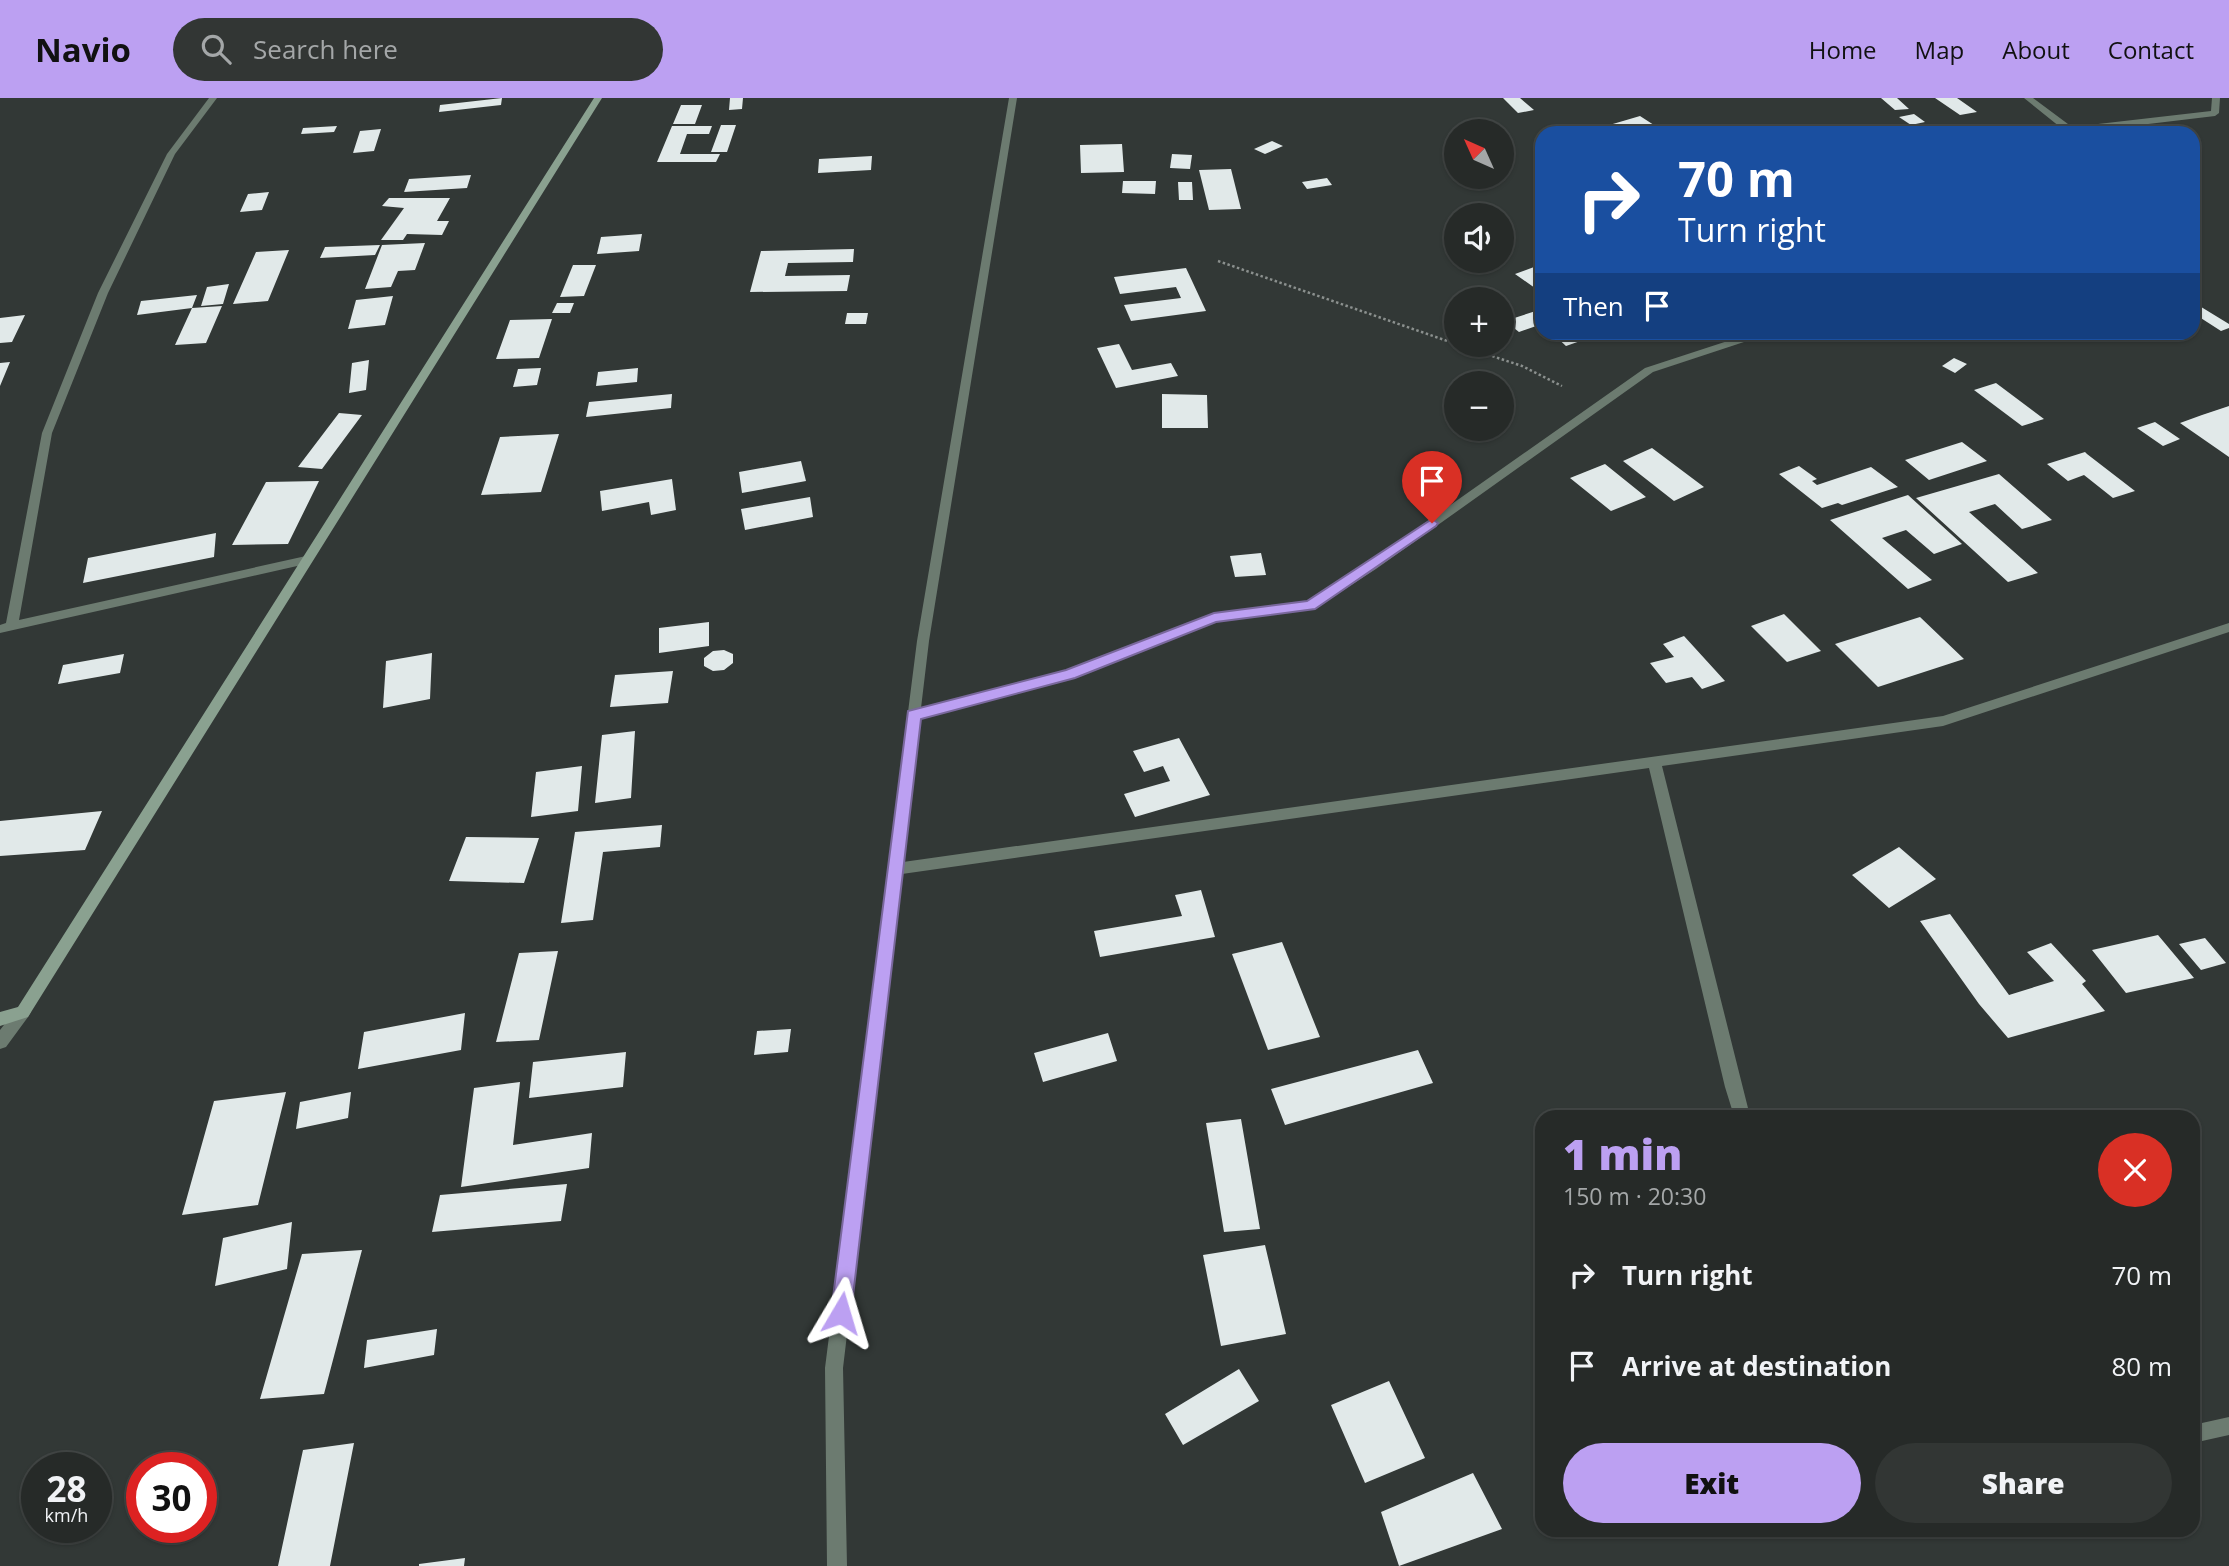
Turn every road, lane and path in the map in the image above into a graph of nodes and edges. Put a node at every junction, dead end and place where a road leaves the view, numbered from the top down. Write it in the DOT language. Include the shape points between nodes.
graph roads {
  1 [pos="213,98"];
  2 [pos="598,98"];
  3 [pos="1013,98"];
  4 [pos="2028,98"];
  5 [pos="2216,98"];
  6 [pos="2064,126"];
  7 [pos="2110,126"];
  8 [pos="1217,261"];
  9 [pos="1444,339"];
  10 [pos="1740,340"];
  11 [pos="1496,357"];
  12 [pos="1601,403"];
  13 [pos="306,561"];
  14 [pos="2229,627"];
  15 [pos="6,628"];
  16 [pos="914,715"];
  17 [pos="1655,764"];
  18 [pos="895,869"];
  19 [pos="23,1012"];
  20 [pos="0,1019"];
  21 [pos="0,1042"];
  22 [pos="1740,1110"];
  23 [pos="2229,1426"];
  24 [pos="2200,1432"];
  25 [pos="837,1566"];
  1 -- 15 [label="street" via="171,154 103,293 47,433"];
  2 -- 13 [label="street"];
  3 -- 16 [label="street"];
  4 -- 6 [label="street"];
  5 -- 7 [label="street" via="2215,113"];
  8 -- 9 [label="path"];
  10 -- 12 [label="street" via="1649,370"];
  11 -- 12 [label="path"];
  12 -- 16 [label="street" via="1310,606 1214,618 1070,674"];
  13 -- 15 [label="street"];
  13 -- 19 [label="street"];
  14 -- 17 [label="street" via="1943,721"];
  16 -- 18 [label="street"];
  17 -- 18 [label="street"];
  17 -- 22 [label="street"];
  18 -- 25 [label="street" via="834,1368"];
  19 -- 20 [label="street"];
  19 -- 21 [label="street"];
  23 -- 24 [label="street"];
}
